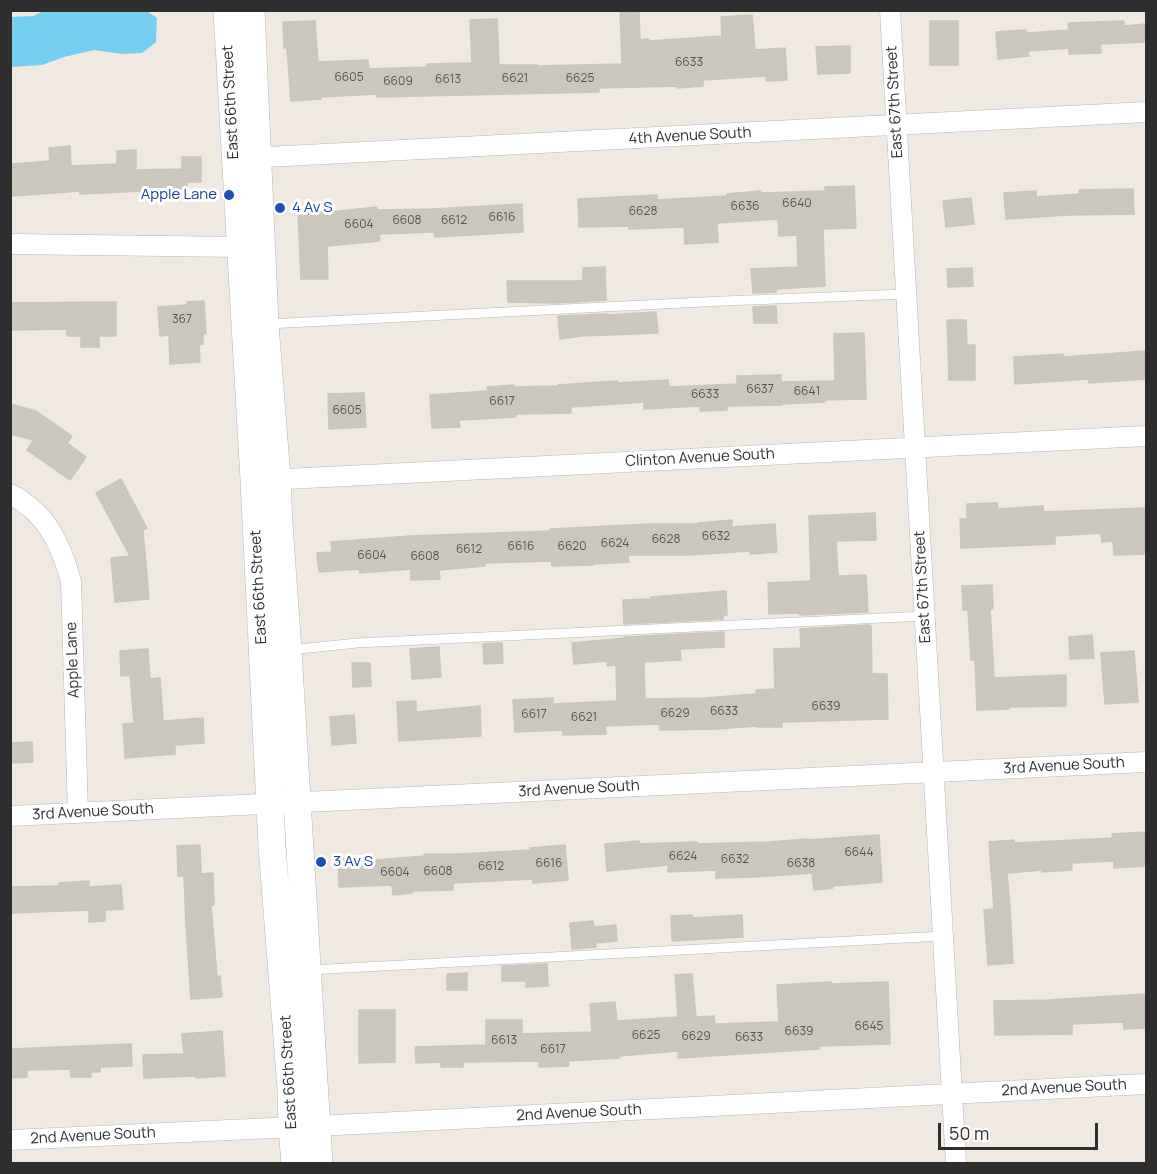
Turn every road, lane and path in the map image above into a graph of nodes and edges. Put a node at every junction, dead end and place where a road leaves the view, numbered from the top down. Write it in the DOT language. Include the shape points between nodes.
graph roads {
  1 [pos="227,10"];
  2 [pos="251,10"];
  3 [pos="890,10"];
  4 [pos="1146,112"];
  5 [pos="897,125"];
  6 [pos="246,158"];
  7 [pos="10,244"];
  8 [pos="240,247"];
  9 [pos="906,294"];
  10 [pos="265,324"];
  11 [pos="1146,436"];
  12 [pos="915,448"];
  13 [pos="266,480"];
  14 [pos="10,494"];
  15 [pos="925,616"];
  16 [pos="288,651"];
  17 [pos="1146,762"];
  18 [pos="934,772"];
  19 [pos="297,803"];
  20 [pos="270,804"];
  21 [pos="78,813"];
  22 [pos="10,816"];
  23 [pos="943,936"];
  24 [pos="295,970"];
  25 [pos="1146,1084"];
  26 [pos="952,1094"];
  27 [pos="304,1126"];
  28 [pos="10,1140"];
  29 [pos="295,1164"];
  30 [pos="319,1164"];
  31 [pos="956,1164"];
  1 -- 6 [label="main road, East 66th Street"];
  2 -- 6 [label="main road, East 66th Street"];
  3 -- 5 [label="street, East 67th Street"];
  4 -- 5 [label="street, 4th Avenue South"];
  5 -- 6 [label="street, 4th Avenue South"];
  5 -- 9 [label="street, East 67th Street"];
  6 -- 8 [label="main road, East 66th Street"];
  6 -- 10 [label="main road, East 66th Street"];
  7 -- 8 [label="street"];
  8 -- 13 [label="main road, East 66th Street"];
  9 -- 10 [label="lane"];
  9 -- 12 [label="street, East 67th Street"];
  10 -- 13 [label="main road, East 66th Street"];
  11 -- 12 [label="street, Clinton Avenue South"];
  12 -- 13 [label="street, Clinton Avenue South"];
  12 -- 15 [label="street, East 67th Street"];
  13 -- 16 [label="main road, East 66th Street" via="279,524"];
  13 -- 20 [label="main road, East 66th Street"];
  14 -- 21 [label="street, Apple Lane" via="34,511 52,531 71,581"];
  15 -- 16 [label="lane" via="357,643"];
  15 -- 18 [label="street, East 67th Street"];
  16 -- 19 [label="main road, East 66th Street"];
  17 -- 18 [label="street, 3rd Avenue South"];
  18 -- 19 [label="street, 3rd Avenue South"];
  18 -- 23 [label="street, East 67th Street"];
  19 -- 20 [label="street, 3rd Avenue South"];
  19 -- 24 [label="main road, East 66th Street"];
  20 -- 21 [label="street, 3rd Avenue South"];
  20 -- 24 [label="main road, East 66th Street" via="272,846"];
  21 -- 22 [label="street, 3rd Avenue South"];
  23 -- 24 [label="lane"];
  23 -- 26 [label="street, East 67th Street"];
  24 -- 27 [label="main road, East 66th Street" via="291,1088"];
  25 -- 26 [label="street, 2nd Avenue South"];
  26 -- 27 [label="street, 2nd Avenue South"];
  26 -- 31 [label="street, East 67th Street"];
  27 -- 28 [label="street, 2nd Avenue South"];
  27 -- 29 [label="main road, East 66th Street"];
  27 -- 30 [label="main road, East 66th Street"];
}
